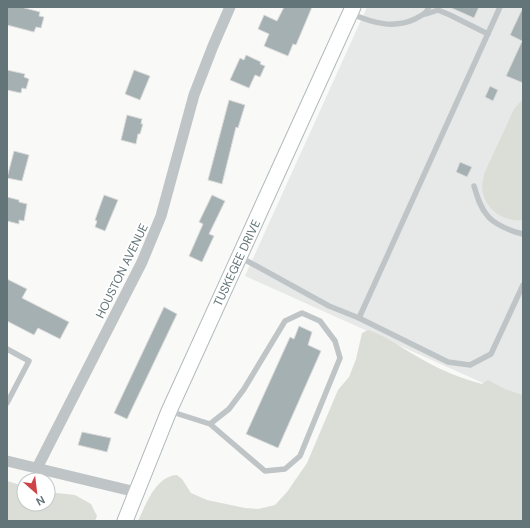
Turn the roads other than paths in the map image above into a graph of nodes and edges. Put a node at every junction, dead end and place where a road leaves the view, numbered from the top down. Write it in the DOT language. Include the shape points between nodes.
graph roads {
  1 [pos="230,7"];
  2 [pos="429,7"];
  3 [pos="500,7"];
  4 [pos="351,10"];
  5 [pos="426,14"];
  6 [pos="488,34"];
  7 [pos="474,186"];
  8 [pos="523,234"];
  9 [pos="240,257"];
  10 [pos="523,286"];
  11 [pos="359,318"];
  12 [pos="7,349"];
  13 [pos="7,403"];
  14 [pos="169,411"];
  15 [pos="210,424"];
  16 [pos="7,461"];
  17 [pos="37,468"];
  18 [pos="136,492"];
  19 [pos="124,521"];
  1 -- 17 [label="street, HOUSTON AVENUE" via="194,96 161,216 142,262"];
  2 -- 5 [label="lane"];
  3 -- 6 [label="lane"];
  4 -- 5 [label="lane" via="370,21 393,25 407,23"];
  4 -- 9 [label="street, TUSKEGEE DRIVE"];
  5 -- 6 [label="lane" via="438,10"];
  6 -- 11 [label="lane"];
  7 -- 8 [label="lane" via="487,216 500,226"];
  9 -- 11 [label="lane" via="329,306"];
  9 -- 14 [label="street, TUSKEGEE DRIVE"];
  10 -- 11 [label="lane" via="491,354 470,365 448,362"];
  12 -- 13 [label="lane" via="29,361"];
  14 -- 15 [label="lane"];
  14 -- 18 [label="street, TUSKEGEE DRIVE"];
  15 -- 15 [label="lane" via="229,409 244,389 285,321 302,312 320,321 335,341 340,358 300,456 285,469 265,471"];
  16 -- 17 [label="street"];
  17 -- 18 [label="street"];
  18 -- 19 [label="street, TUSKEGEE DRIVE"];
}
